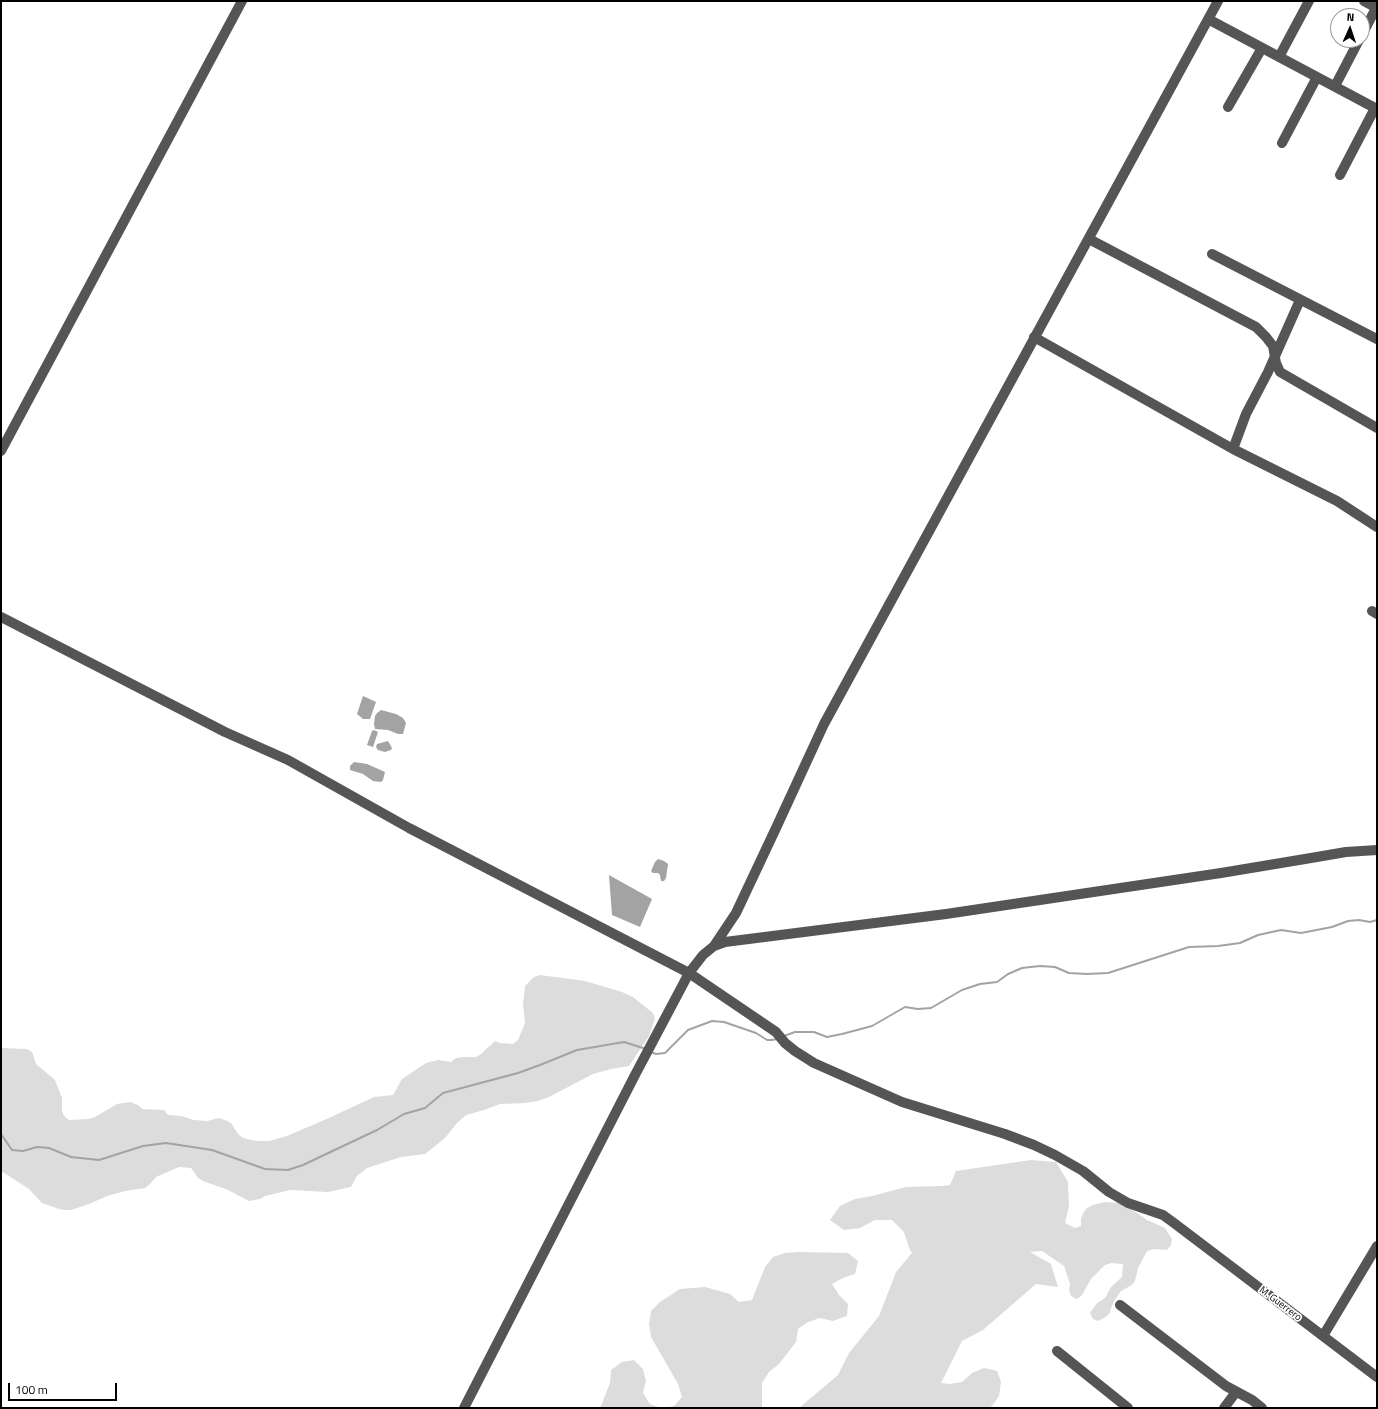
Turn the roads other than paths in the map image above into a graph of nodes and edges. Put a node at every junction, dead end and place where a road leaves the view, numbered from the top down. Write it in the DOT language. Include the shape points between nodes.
graph roads {
  1 [pos="242,1"];
  2 [pos="1218,1"];
  3 [pos="1309,1"];
  4 [pos="1364,1"];
  5 [pos="1377,8"];
  6 [pos="1208,19"];
  7 [pos="1370,21"];
  8 [pos="1262,48"];
  9 [pos="1355,48"];
  10 [pos="1280,57"];
  11 [pos="1317,77"];
  12 [pos="1335,86"];
  13 [pos="1228,107"];
  14 [pos="1282,143"];
  15 [pos="1340,174"];
  16 [pos="1089,239"];
  17 [pos="1212,254"];
  18 [pos="1300,300"];
  19 [pos="1034,337"];
  20 [pos="1377,339"];
  21 [pos="1275,358"];
  22 [pos="1377,428"];
  23 [pos="1233,449"];
  24 [pos="1,451"];
  25 [pos="1377,527"];
  26 [pos="1,617"];
  27 [pos="1377,850"];
  28 [pos="714,946"];
  29 [pos="690,973"];
  30 [pos="1377,1246"];
  31 [pos="1120,1305"];
  32 [pos="1324,1336"];
  33 [pos="1057,1351"];
  34 [pos="1377,1377"];
  35 [pos="1236,1392"];
  36 [pos="464,1408"];
  37 [pos="1128,1408"];
  38 [pos="1224,1408"];
  39 [pos="1262,1408"];
  1 -- 24 [label="street"];
  2 -- 6 [label="street"];
  3 -- 10 [label="street"];
  4 -- 5 [label="street"];
  5 -- 7 [label="street"];
  6 -- 8 [label="street"];
  6 -- 16 [label="street"];
  8 -- 10 [label="street"];
  8 -- 13 [label="street"];
  9 -- 12 [label="street"];
  10 -- 11 [label="street"];
  11 -- 12 [label="street"];
  11 -- 14 [label="street"];
  12 -- 15 [label="street" via="1375,108"];
  16 -- 19 [label="street"];
  16 -- 21 [label="street" via="1256,327 1273,346"];
  17 -- 18 [label="street"];
  18 -- 20 [label="street"];
  18 -- 21 [label="street"];
  19 -- 23 [label="street"];
  19 -- 28 [label="street" via="824,724 736,913"];
  21 -- 22 [label="street" via="1280,372"];
  21 -- 23 [label="street" via="1246,414"];
  23 -- 25 [label="street" via="1337,501"];
  26 -- 29 [label="street, M. Guerrero" via="226,732 288,760 409,828"];
  27 -- 28 [label="street" via="1346,852 946,914 725,942"];
  28 -- 29 [label="street" via="703,955"];
  29 -- 32 [label="street, M. Guerrero" via="776,1032 785,1043 814,1063 902,1102 1034,1145 1083,1171 1109,1192 1128,1203 1162,1215"];
  29 -- 36 [label="street"];
  30 -- 32 [label="street"];
  31 -- 35 [label="street"];
  32 -- 34 [label="street, M. Guerrero"];
  33 -- 37 [label="street"];
  35 -- 38 [label="street"];
  35 -- 39 [label="street"];
}
